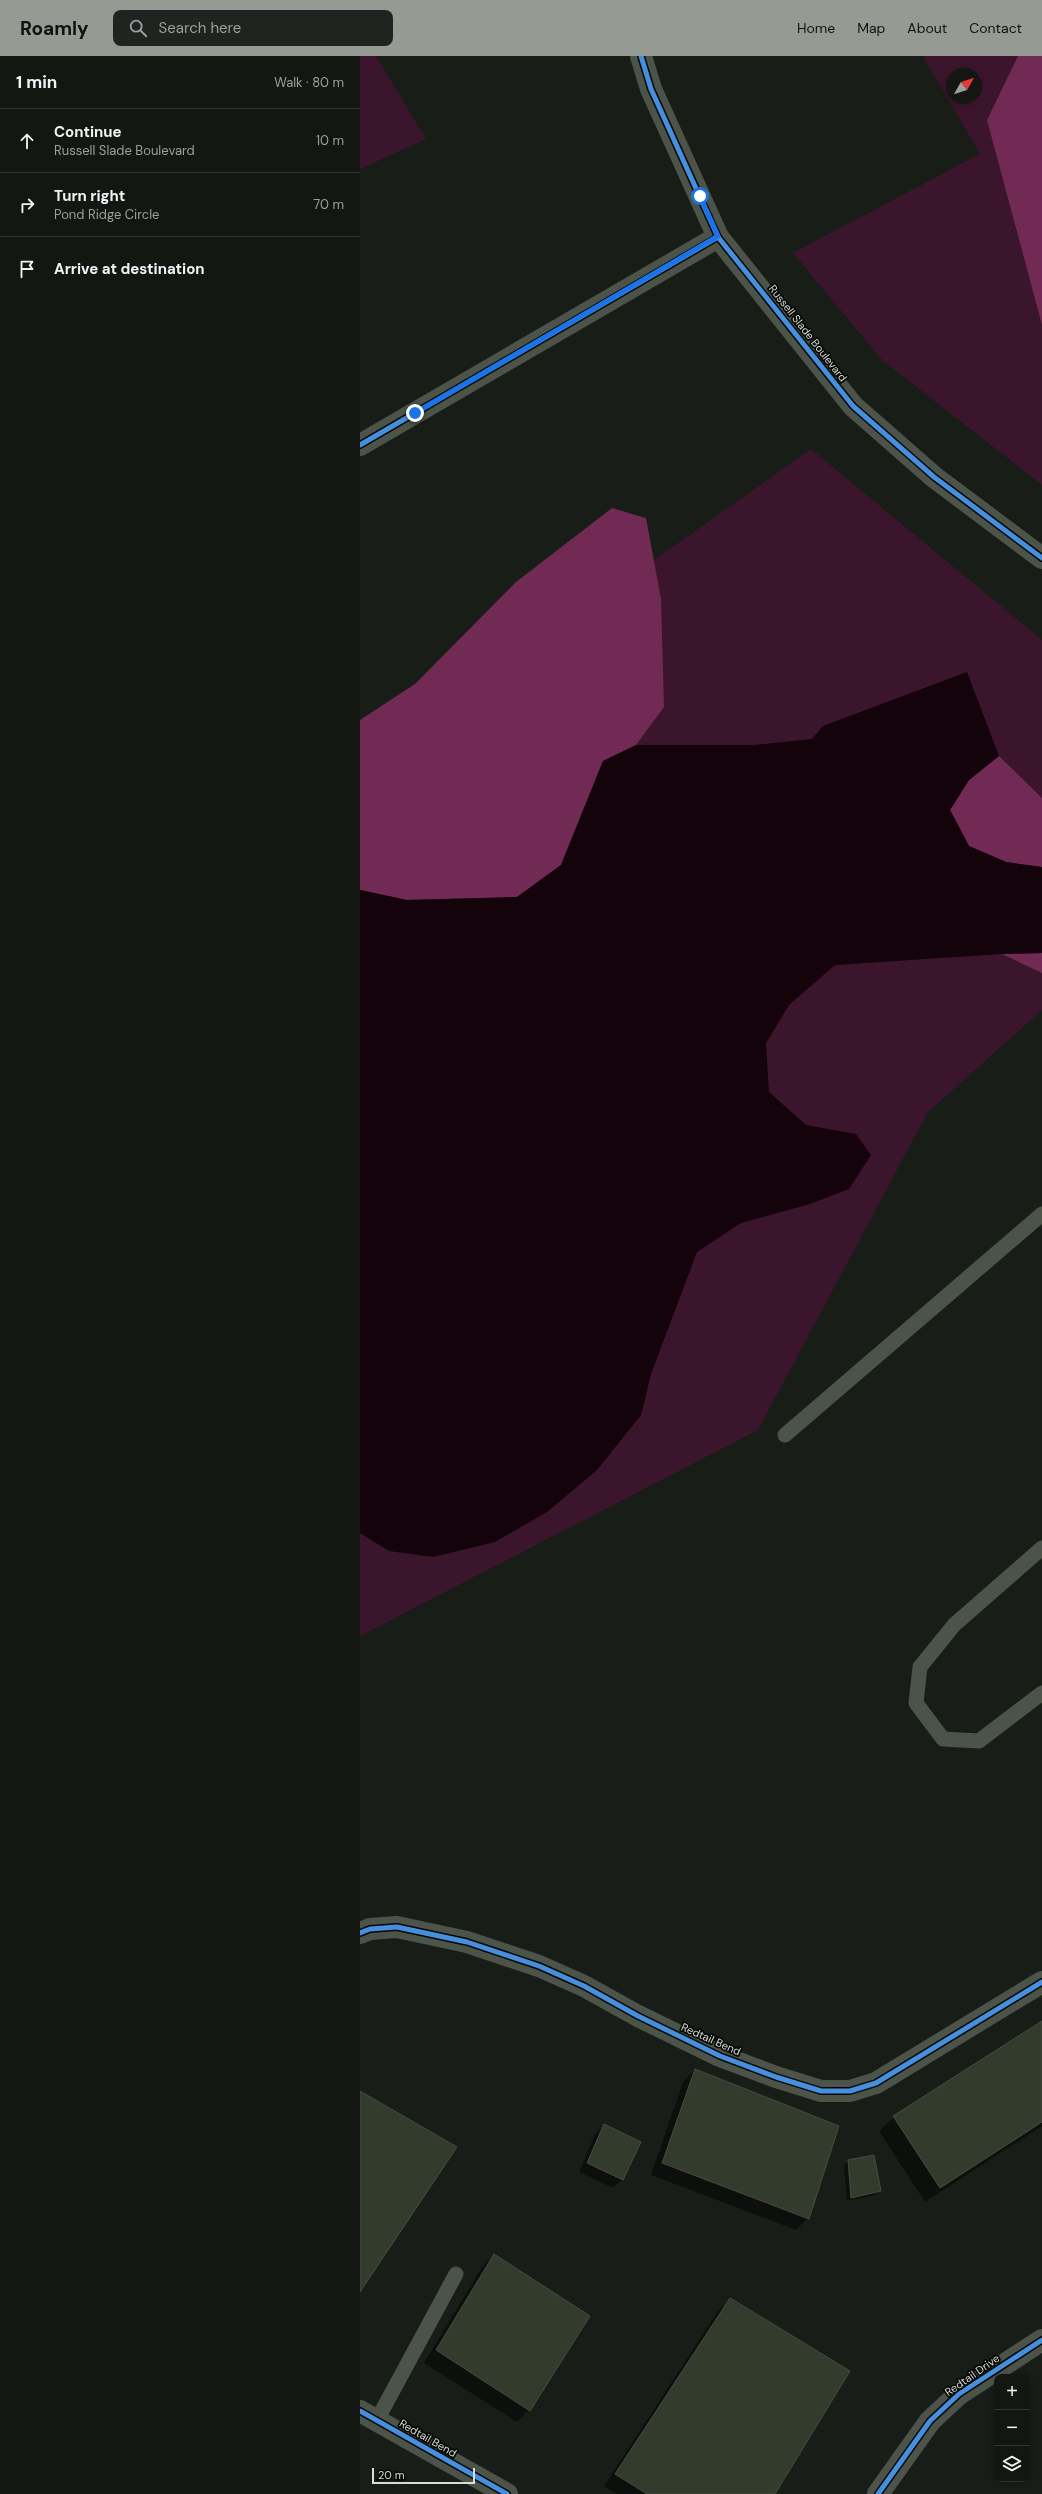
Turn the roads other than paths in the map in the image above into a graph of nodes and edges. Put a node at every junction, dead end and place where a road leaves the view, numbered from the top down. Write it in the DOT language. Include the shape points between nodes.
graph roads {
  1 [pos="641,56"];
  2 [pos="718,236"];
  3 [pos="360,445"];
  4 [pos="1042,558"];
  5 [pos="1042,1214"];
  6 [pos="785,1435"];
  7 [pos="1042,1548"];
  8 [pos="1042,1692"];
  9 [pos="360,1933"];
  10 [pos="1042,1982"];
  11 [pos="456,2274"];
  12 [pos="1042,2340"];
  13 [pos="368,2415"];
  14 [pos="507,2494"];
  15 [pos="878,2494"];
  1 -- 2 [label="street, Russell Slade Boulevard" via="652,88"];
  2 -- 3 [label="street"];
  2 -- 4 [label="street, Russell Slade Boulevard" via="853,406 934,477"];
  5 -- 6 [label="lane"];
  7 -- 8 [label="lane" via="954,1625 920,1667 916,1703 943,1739 979,1741"];
  9 -- 10 [label="street, Redtail Bend" via="370,1929 397,1927 467,1942 539,1966 584,1986 720,2056 822,2091 850,2091 876,2083"];
  11 -- 13 [label="lane"];
  12 -- 15 [label="street, Redtail Drive" via="959,2394 930,2421"];
  13 -- 14 [label="street, Redtail Bend"];
}
